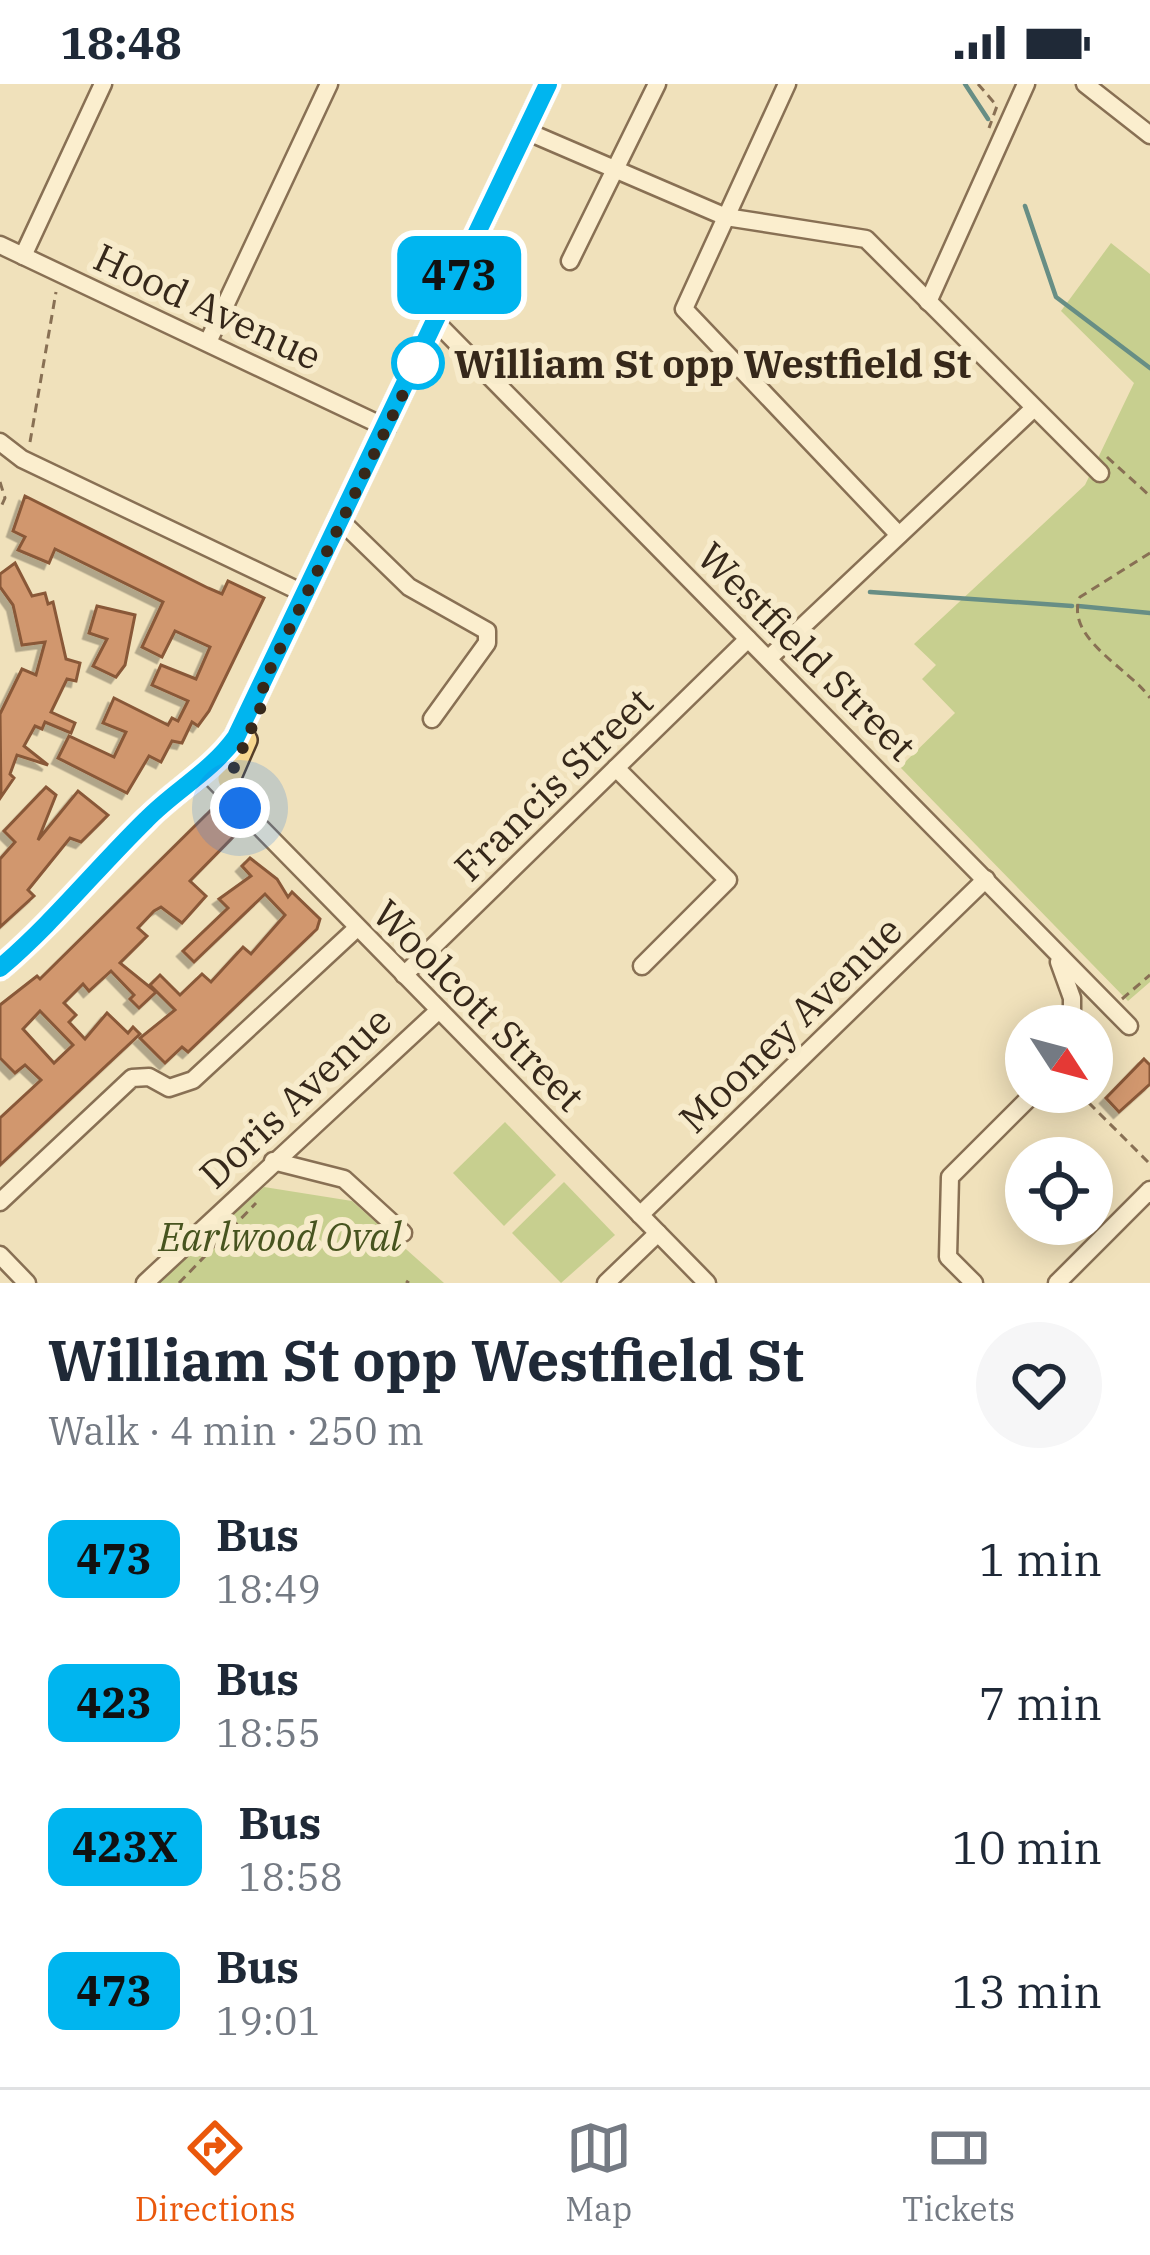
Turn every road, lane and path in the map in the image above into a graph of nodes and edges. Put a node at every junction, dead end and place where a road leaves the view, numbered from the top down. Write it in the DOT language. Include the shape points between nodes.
graph roads {
  1 [pos="103,84"];
  2 [pos="329,84"];
  3 [pos="548,84"];
  4 [pos="656,84"];
  5 [pos="787,84"];
  6 [pos="978,84"];
  7 [pos="1026,84"];
  8 [pos="1085,84"];
  9 [pos="526,131"];
  10 [pos="1150,135"];
  11 [pos="996,150"];
  12 [pos="614,171"];
  13 [pos="726,217"];
  14 [pos="0,244"];
  15 [pos="23,256"];
  16 [pos="570,261"];
  17 [pos="56,292"];
  18 [pos="928,302"];
  19 [pos="436,323"];
  20 [pos="208,341"];
  21 [pos="1033,409"];
  22 [pos="387,428"];
  23 [pos="0,442"];
  24 [pos="30,442"];
  25 [pos="1099,450"];
  26 [pos="1100,473"];
  27 [pos="0,482"];
  28 [pos="1150,496"];
  29 [pos="0,509"];
  30 [pos="340,521"];
  31 [pos="899,535"];
  32 [pos="1150,553"];
  33 [pos="305,594"];
  34 [pos="748,639"];
  35 [pos="769,658"];
  36 [pos="263,684"];
  37 [pos="1150,698"];
  38 [pos="433,719"];
  39 [pos="616,768"];
  40 [pos="206,772"];
  41 [pos="240,808"];
  42 [pos="986,879"];
  43 [pos="358,928"];
  44 [pos="1057,955"];
  45 [pos="642,966"];
  46 [pos="0,968"];
  47 [pos="404,975"];
  48 [pos="1150,975"];
  49 [pos="1072,1005"];
  50 [pos="1108,1005"];
  51 [pos="1113,1006"];
  52 [pos="439,1010"];
  53 [pos="1113,1010"];
  54 [pos="1129,1026"];
  55 [pos="1013,1113"];
  56 [pos="1099,1113"];
  57 [pos="273,1160"];
  58 [pos="1150,1164"];
  59 [pos="1150,1190"];
  60 [pos="0,1202"];
  61 [pos="256,1204"];
  62 [pos="640,1215"];
  63 [pos="403,1233"];
  64 [pos="658,1233"];
  65 [pos="0,1255"];
  66 [pos="27,1283"];
  67 [pos="145,1283"];
  68 [pos="179,1283"];
  69 [pos="606,1283"];
  70 [pos="707,1283"];
  71 [pos="974,1283"];
  72 [pos="1057,1283"];
  1 -- 15 [label="street"];
  2 -- 20 [label="street"];
  3 -- 9 [label="main road"];
  4 -- 12 [label="street"];
  5 -- 13 [label="street"];
  6 -- 11 [label="path" via="997,106 987,132"];
  7 -- 11 [label="street"];
  8 -- 10 [label="street"];
  9 -- 12 [label="street"];
  9 -- 19 [label="main road"];
  11 -- 18 [label="street"];
  12 -- 13 [label="street"];
  12 -- 16 [label="street"];
  13 -- 18 [label="street" via="866,239"];
  13 -- 31 [label="street" via="684,309"];
  14 -- 15 [label="street, Hood Avenue"];
  15 -- 20 [label="street, Hood Avenue"];
  17 -- 24 [label="path"];
  18 -- 21 [label="street"];
  19 -- 22 [label="main road"];
  19 -- 34 [label="street, Westfield Street"];
  20 -- 22 [label="street, Hood Avenue"];
  21 -- 26 [label="street"];
  21 -- 31 [label="street"];
  22 -- 30 [label="main road"];
  23 -- 33 [label="street"];
  25 -- 28 [label="path"];
  27 -- 29 [label="path"];
  30 -- 33 [label="main road"];
  30 -- 38 [label="street" via="409,587 487,632 488,644"];
  31 -- 35 [label="street"];
  32 -- 37 [label="path" via="1076,603 1082,631"];
  33 -- 36 [label="main road"];
  34 -- 35 [label="street, Westfield Street"];
  34 -- 39 [label="street, Francis Street"];
  35 -- 42 [label="street, Westfield Street"];
  36 -- 40 [label="main road" via="236,737"];
  36 -- 41 [label="main road" via="264,700 229,779"];
  39 -- 45 [label="street" via="728,880"];
  39 -- 47 [label="street, Francis Street"];
  40 -- 41 [label="street, Woolcott Street"];
  40 -- 46 [label="main road" via="147,818"];
  41 -- 43 [label="street, Woolcott Street"];
  42 -- 44 [label="street, Westfield Street"];
  42 -- 62 [label="street, Mooney Avenue"];
  43 -- 47 [label="street, Woolcott Street"];
  43 -- 60 [label="street" via="193,1080 181,1088 132,1078"];
  44 -- 49 [label="street"];
  44 -- 50 [label="street, Westfield Street"];
  47 -- 52 [label="street, Woolcott Street"];
  48 -- 51 [label="path"];
  52 -- 57 [label="street, Doris Avenue"];
  52 -- 62 [label="street, Woolcott Street"];
  53 -- 54 [label="street, Westfield Street"];
  55 -- 71 [label="street" via="950,1177 948,1257"];
  56 -- 58 [label="path"];
  57 -- 63 [label="street" via="344,1179"];
  57 -- 67 [label="street, Doris Avenue"];
  59 -- 72 [label="street"];
  61 -- 68 [label="path"];
  62 -- 64 [label="street, Woolcott Street"];
  64 -- 69 [label="street"];
  64 -- 70 [label="street, Woolcott Street"];
  65 -- 66 [label="street"];
}
